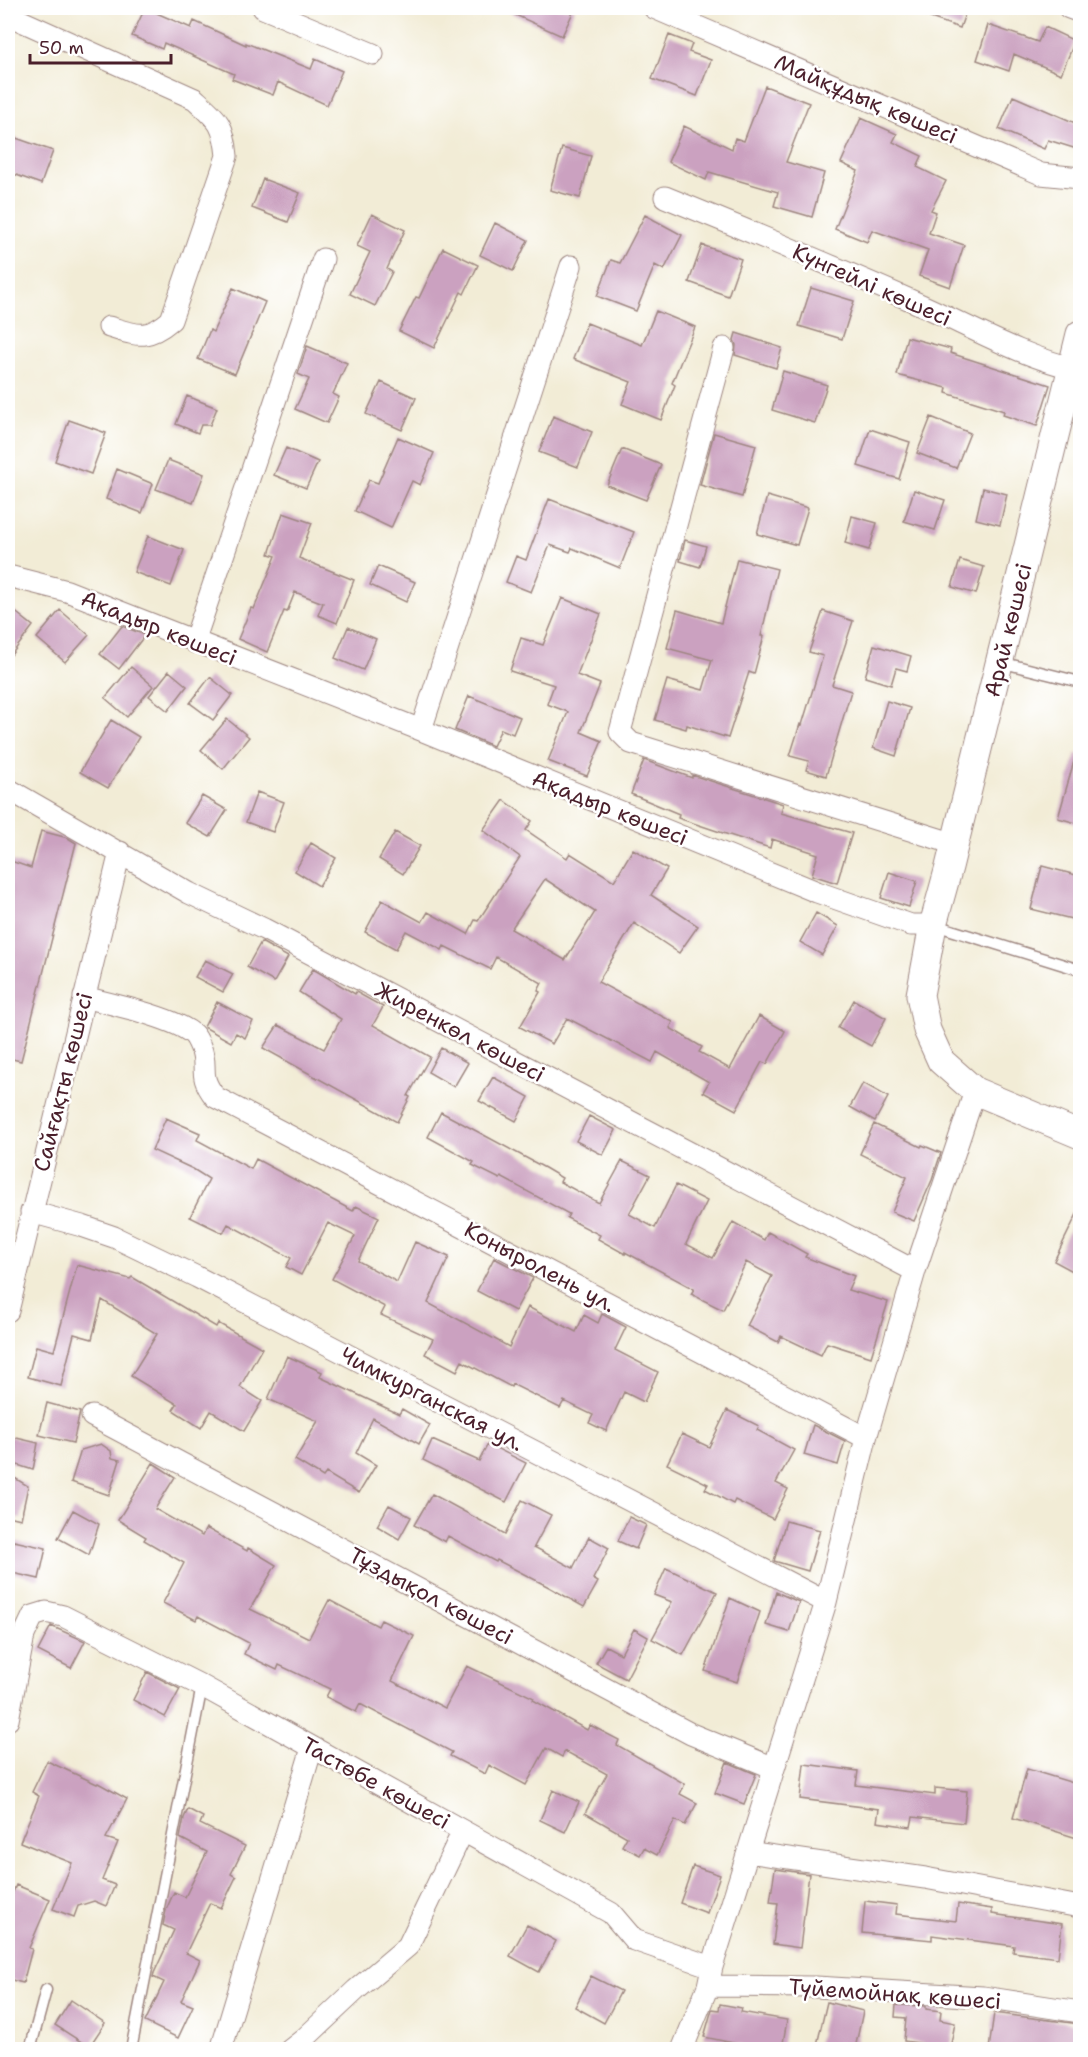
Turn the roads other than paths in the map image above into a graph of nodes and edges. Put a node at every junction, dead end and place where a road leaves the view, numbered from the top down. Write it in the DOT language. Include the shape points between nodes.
graph roads {
  1 [pos="263,8"];
  2 [pos="654,8"];
  3 [pos="1069,8"];
  4 [pos="1080,12"];
  5 [pos="8,15"];
  6 [pos="373,54"];
  7 [pos="1080,178"];
  8 [pos="665,197"];
  9 [pos="323,260"];
  10 [pos="571,266"];
  11 [pos="109,327"];
  12 [pos="1080,334"];
  13 [pos="724,348"];
  14 [pos="1076,370"];
  15 [pos="8,576"];
  16 [pos="194,642"];
  17 [pos="1000,662"];
  18 [pos="1080,682"];
  19 [pos="421,730"];
  20 [pos="8,789"];
  21 [pos="955,844"];
  22 [pos="120,852"];
  23 [pos="933,924"];
  24 [pos="1080,970"];
  25 [pos="84,997"];
  26 [pos="975,1091"];
  27 [pos="1080,1135"];
  28 [pos="31,1212"];
  29 [pos="915,1271"];
  30 [pos="8,1311"];
  31 [pos="92,1416"];
  32 [pos="866,1438"];
  33 [pos="825,1602"];
  34 [pos="202,1686"];
  35 [pos="8,1720"];
  36 [pos="312,1748"];
  37 [pos="774,1768"];
  38 [pos="463,1831"];
  39 [pos="748,1852"];
  40 [pos="1080,1907"];
  41 [pos="710,1976"];
  42 [pos="46,1990"];
  43 [pos="1080,2012"];
  44 [pos="30,2049"];
  45 [pos="131,2049"];
  46 [pos="221,2049"];
  47 [pos="290,2049"];
  48 [pos="682,2049"];
  1 -- 6 [label="street"];
  2 -- 7 [label="street, Майқұдық көшесі" via="1041,174"];
  3 -- 4 [label="street"];
  5 -- 11 [label="street" via="195,99 225,133 227,156 171,320 159,330 139,336"];
  8 -- 14 [label="street, Күнгейлі көшесі" via="899,295 1017,350"];
  9 -- 16 [label="street"];
  10 -- 19 [label="street"];
  12 -- 14 [label="street, Арай көшесі"];
  13 -- 21 [label="street" via="620,732 631,743"];
  14 -- 17 [label="street, Арай көшесі"];
  15 -- 16 [label="street, Ақадыр көшесі" via="67,591"];
  16 -- 19 [label="street, Ақадыр көшесі"];
  17 -- 18 [label="lane"];
  17 -- 21 [label="street, Арай көшесі"];
  19 -- 23 [label="street, Ақадыр көшесі" via="817,892 911,925"];
  20 -- 22 [label="street, Жиренкөл көшесі"];
  21 -- 23 [label="street, Арай көшесі"];
  22 -- 25 [label="street, Сайғақты көшесі"];
  22 -- 29 [label="street, Жиренкөл көшесі" via="189,893"];
  23 -- 24 [label="lane"];
  23 -- 26 [label="street" via="920,995 927,1030 941,1061"];
  25 -- 28 [label="street, Сайғақты көшесі"];
  25 -- 32 [label="street, Коныролень ул." via="145,1013 192,1033 205,1055 204,1079 215,1097"];
  26 -- 27 [label="street"];
  26 -- 29 [label="street"];
  28 -- 30 [label="street, Сайғақты көшесі"];
  28 -- 33 [label="street, Чимкурганская ул." via="114,1237 155,1257"];
  29 -- 32 [label="street"];
  31 -- 37 [label="street, Тұздықол көшесі" via="691,1734"];
  32 -- 33 [label="street"];
  33 -- 37 [label="street"];
  34 -- 35 [label="street, Тастөбе көшесі" via="46,1612 33,1617 24,1635"];
  34 -- 36 [label="street, Тастөбе көшесі"];
  34 -- 45 [label="lane"];
  36 -- 38 [label="street, Тастөбе көшесі"];
  36 -- 46 [label="street"];
  37 -- 39 [label="street"];
  38 -- 41 [label="street, Тастөбе көшесі" via="610,1913 633,1940"];
  38 -- 47 [label="street" via="408,1946"];
  39 -- 40 [label="street" via="925,1878"];
  39 -- 41 [label="street"];
  41 -- 43 [label="street, Түйемойнақ көшесі" via="983,1997"];
  41 -- 48 [label="street"];
  42 -- 44 [label="lane"];
}
